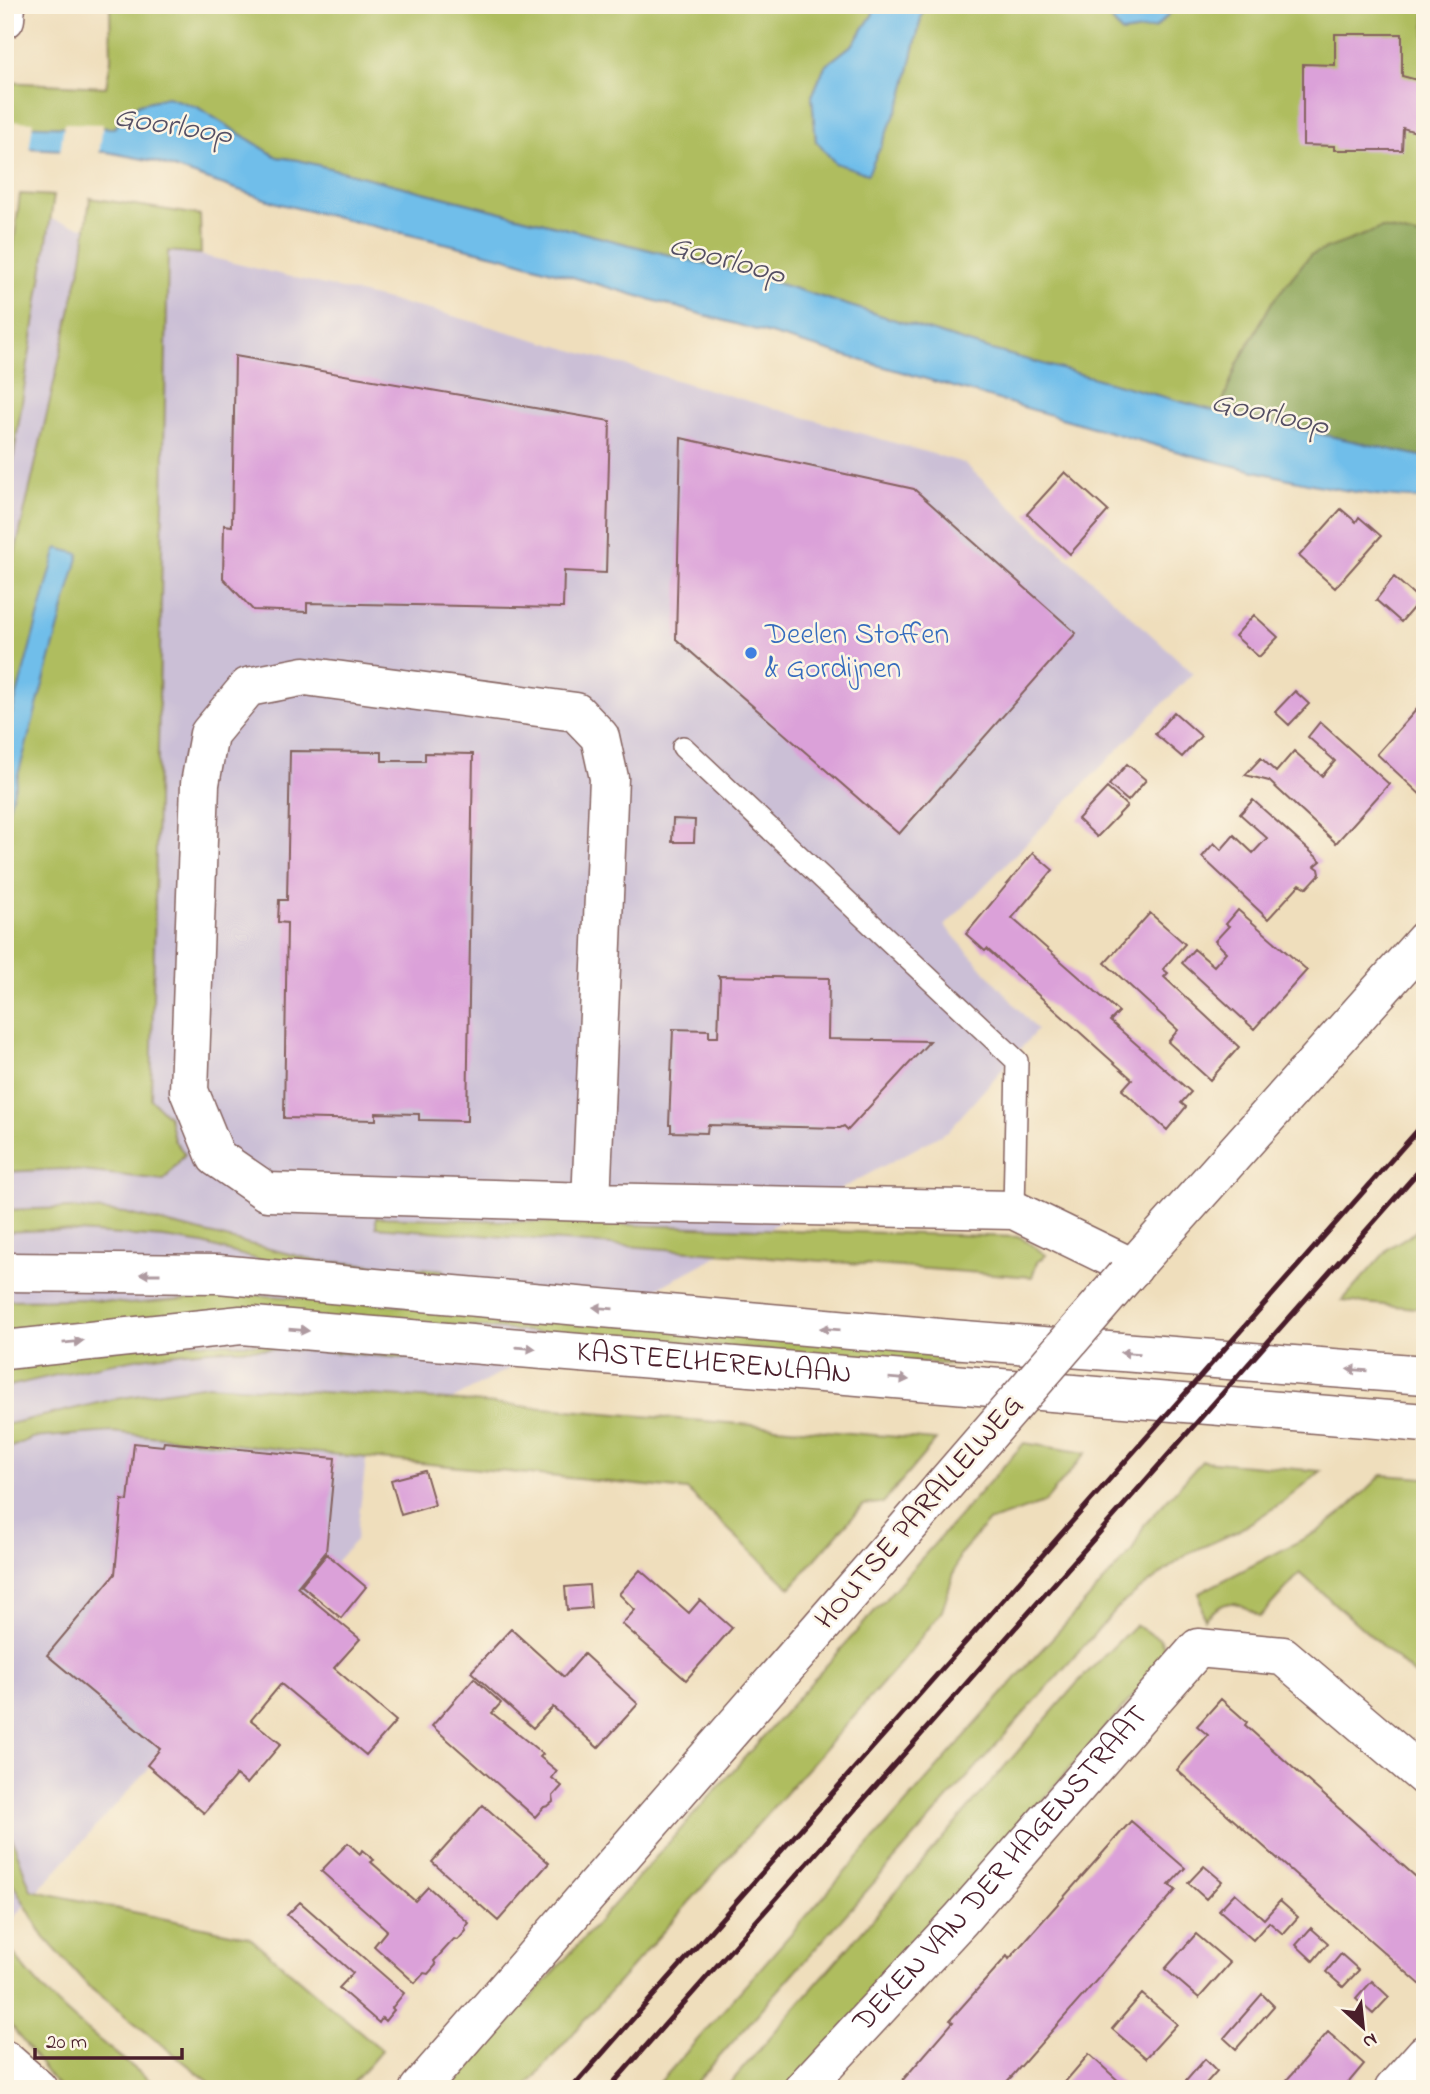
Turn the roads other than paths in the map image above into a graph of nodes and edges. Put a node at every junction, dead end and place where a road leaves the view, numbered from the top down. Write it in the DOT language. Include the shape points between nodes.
graph roads {
  1 [pos="6,5"];
  2 [pos="5,19"];
  3 [pos="683,747"];
  4 [pos="1425,940"];
  5 [pos="591,1202"];
  6 [pos="1014,1210"];
  7 [pos="5,1272"];
  8 [pos="1130,1272"];
  9 [pos="5,1350"];
  10 [pos="1425,1375"];
  11 [pos="1425,1423"];
  12 [pos="1425,1777"];
  13 [pos="1425,2054"];
  14 [pos="5,2060"];
  15 [pos="38,2089"];
  16 [pos="419,2089"];
  17 [pos="803,2089"];
  18 [pos="1394,2089"];
  1 -- 2 [label="street"];
  3 -- 6 [label="lane" via="1017,1061"];
  4 -- 8 [label="street, HOUTSE PARALLELWEG"];
  5 -- 5 [label="street" via="609,778 600,737 576,712 305,676 248,687 209,734 200,784 189,1091 216,1157 267,1192"];
  5 -- 6 [label="street"];
  6 -- 8 [label="street"];
  10 -- 7 [label="street, KASTEELHERENLAAN, one-way" via="951,1339 218,1274"];
  8 -- 16 [label="street, HOUTSE PARALLELWEG, bridge"];
  9 -- 11 [label="street, KASTEELHERENLAAN, one-way" via="241,1325"];
  12 -- 17 [label="street, DEKEN VAN DER HAGENSTRAAT" via="1283,1657 1198,1648 961,1919"];
  13 -- 18 [label="street"];
  14 -- 15 [label="street"];
}
